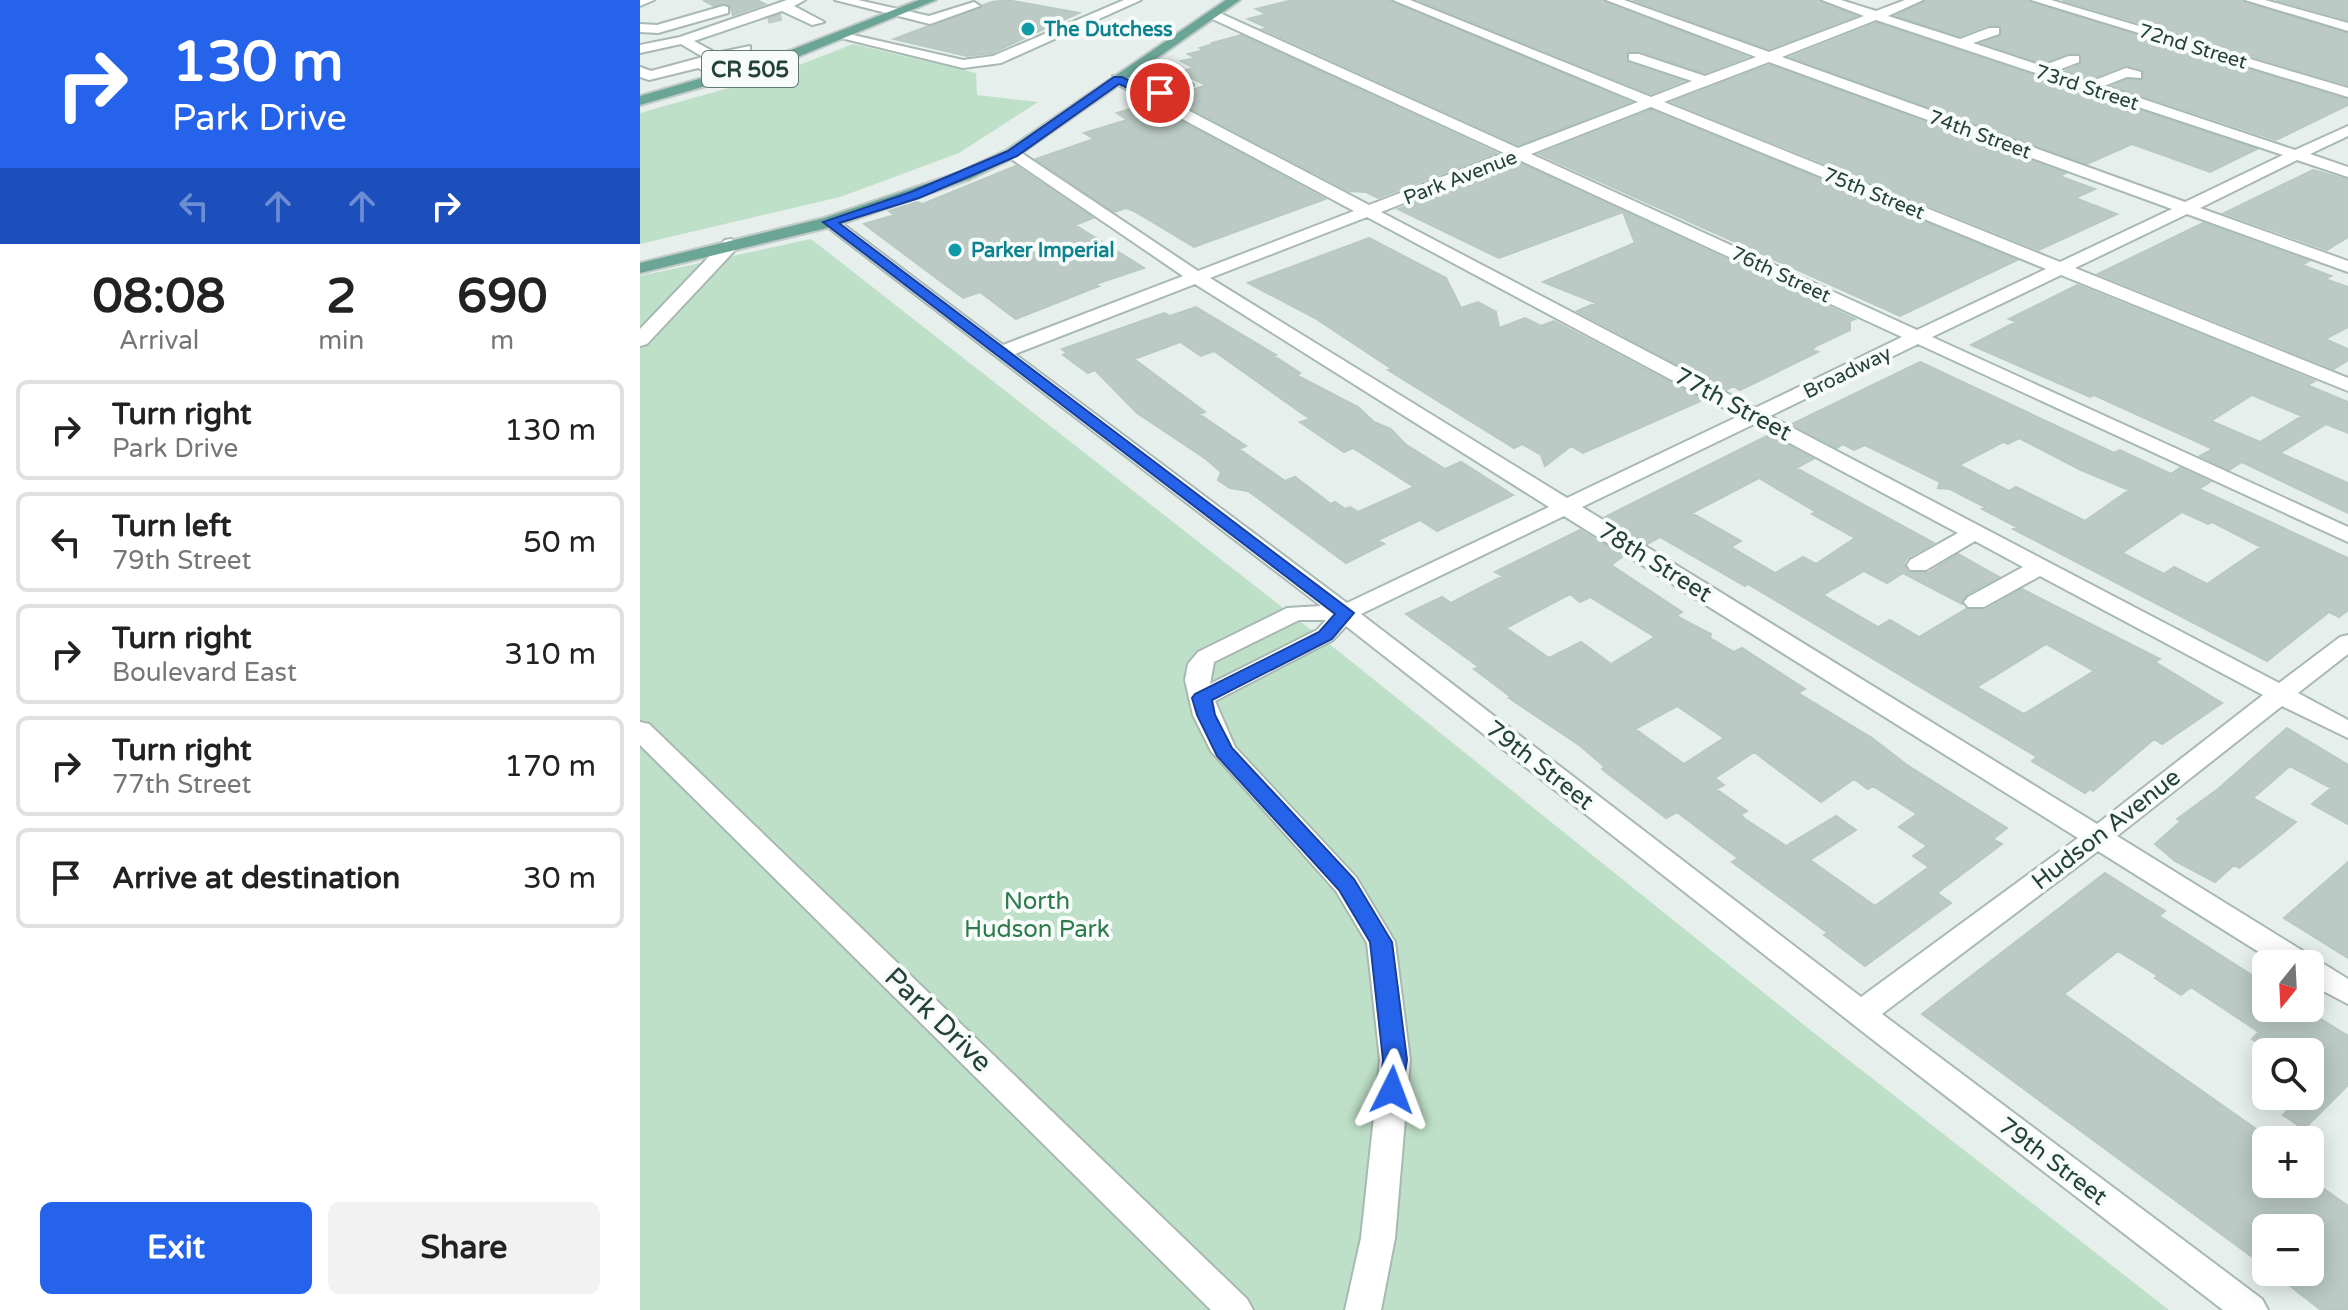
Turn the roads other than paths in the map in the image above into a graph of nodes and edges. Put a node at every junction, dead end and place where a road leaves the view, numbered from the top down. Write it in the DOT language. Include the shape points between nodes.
graph roads {
  1 [pos="648,0"];
  2 [pos="757,0"];
  3 [pos="841,0"];
  4 [pos="930,0"];
  5 [pos="1135,0"];
  6 [pos="1234,0"];
  7 [pos="1399,0"];
  8 [pos="1612,0"];
  9 [pos="1828,0"];
  10 [pos="1917,0"];
  11 [pos="2037,0"];
  12 [pos="2251,0"];
  13 [pos="640,2"];
  14 [pos="982,2"];
  15 [pos="790,7"];
  16 [pos="894,7"];
  17 [pos="1213,14"];
  18 [pos="1875,16"];
  19 [pos="767,17"];
  20 [pos="817,22"];
  21 [pos="2348,27"];
  22 [pos="640,28"];
  23 [pos="1994,31"];
  24 [pos="704,33"];
  25 [pos="840,36"];
  26 [pos="683,40"];
  27 [pos="1959,44"];
  28 [pos="640,49"];
  29 [pos="745,49"];
  30 [pos="1656,51"];
  31 [pos="1634,57"];
  32 [pos="1769,57"];
  33 [pos="2074,59"];
  34 [pos="707,61"];
  35 [pos="640,71"];
  36 [pos="1163,72"];
  37 [pos="2040,72"];
  38 [pos="1724,74"];
  39 [pos="2136,75"];
  40 [pos="728,76"];
  41 [pos="1705,81"];
  42 [pos="1118,84"];
  43 [pos="2088,88"];
  44 [pos="2348,93"];
  45 [pos="1151,96"];
  46 [pos="640,101"];
  47 [pos="1652,103"];
  48 [pos="2348,130"];
  49 [pos="2309,149"];
  50 [pos="1012,153"];
  51 [pos="1519,154"];
  52 [pos="2346,156"];
  53 [pos="2348,172"];
  54 [pos="2186,209"];
  55 [pos="1371,211"];
  56 [pos="829,222"];
  57 [pos="731,244"];
  58 [pos="2348,267"];
  59 [pos="640,268"];
  60 [pos="2061,269"];
  61 [pos="1197,278"];
  62 [pos="1919,337"];
  63 [pos="640,340"];
  64 [pos="1002,352"];
  65 [pos="2348,385"];
  66 [pos="1756,416"];
  67 [pos="1567,507"];
  68 [pos="1975,532"];
  69 [pos="2348,535"];
  70 [pos="1918,565"];
  71 [pos="2040,567"];
  72 [pos="1976,602"];
  73 [pos="1345,613"];
  74 [pos="2348,642"];
  75 [pos="2280,694"];
  76 [pos="1202,698"];
  77 [pos="640,730"];
  78 [pos="2348,730"];
  79 [pos="2098,837"];
  80 [pos="2279,950"];
  81 [pos="2324,978"];
  82 [pos="2348,993"];
  83 [pos="1861,1013"];
  84 [pos="1235,1310"];
  85 [pos="1363,1310"];
  86 [pos="2250,1310"];
  1 -- 13 [label="street"];
  2 -- 22 [label="street" via="658,29"];
  3 -- 16 [label="street"];
  4 -- 16 [label="main road, CR 505"];
  5 -- 25 [label="street" via="996,60 963,64"];
  6 -- 17 [label="main road"];
  7 -- 47 [label="street, 75th Street"];
  8 -- 32 [label="street, 74th Street"];
  9 -- 18 [label="street, 73rd Street"];
  10 -- 18 [label="street, Park Avenue"];
  11 -- 44 [label="street, 72nd Street"];
  12 -- 21 [label="street"];
  14 -- 16 [label="street" via="930,20"];
  15 -- 20 [label="street"];
  15 -- 24 [label="street"];
  16 -- 25 [label="main road, CR 505"];
  17 -- 42 [label="main road"];
  17 -- 51 [label="street, 76th Street"];
  18 -- 27 [label="street, 73rd Street"];
  18 -- 32 [label="street, Park Avenue"];
  19 -- 24 [label="street"];
  23 -- 27 [label="street"];
  24 -- 26 [label="street"];
  25 -- 40 [label="main road, CR 505"];
  26 -- 28 [label="street"];
  26 -- 34 [label="street"];
  27 -- 37 [label="street, 73rd Street"];
  29 -- 34 [label="street"];
  30 -- 38 [label="street"];
  31 -- 41 [label="street"];
  32 -- 38 [label="street, Park Avenue"];
  32 -- 54 [label="street, 74th Street"];
  33 -- 37 [label="street"];
  34 -- 35 [label="street" via="649,76"];
  34 -- 40 [label="street"];
  36 -- 45 [label="street" via="1186,85"];
  37 -- 43 [label="street, 73rd Street"];
  38 -- 41 [label="street, Park Avenue"];
  39 -- 43 [label="street" via="2126,72"];
  40 -- 46 [label="main road, CR 505"];
  41 -- 47 [label="street, Park Avenue"];
  42 -- 45 [label="street, 77th Street"];
  42 -- 50 [label="main road"];
  43 -- 49 [label="street, 73rd Street"];
  45 -- 55 [label="street, 77th Street"];
  47 -- 51 [label="street, Park Avenue"];
  47 -- 60 [label="street, 75th Street"];
  48 -- 49 [label="street, Broadway"];
  49 -- 52 [label="street"];
  49 -- 53 [label="street, 73rd Street"];
  49 -- 54 [label="street, Broadway"];
  50 -- 56 [label="main road" via="915,195"];
  50 -- 61 [label="street, 78th Street"];
  51 -- 55 [label="street, Park Avenue"];
  51 -- 62 [label="street, 76th Street"];
  54 -- 58 [label="street, 74th Street"];
  54 -- 60 [label="street, Broadway"];
  55 -- 61 [label="street, Park Avenue"];
  55 -- 66 [label="street, 77th Street"];
  56 -- 57 [label="main road"];
  56 -- 64 [label="street, 79th Street"];
  57 -- 59 [label="main road"];
  57 -- 63 [label="street"];
  60 -- 62 [label="street, Broadway"];
  60 -- 65 [label="street, 75th Street"];
  61 -- 64 [label="street, Park Avenue"];
  61 -- 67 [label="street, 78th Street"];
  62 -- 66 [label="street, Broadway"];
  62 -- 69 [label="street, 76th Street"];
  64 -- 73 [label="street, 79th Street"];
  66 -- 67 [label="street, Broadway"];
  66 -- 68 [label="street, 77th Street"];
  67 -- 73 [label="street, Broadway"];
  67 -- 79 [label="street, 78th Street"];
  68 -- 70 [label="street"];
  68 -- 71 [label="street, 77th Street"];
  71 -- 72 [label="street"];
  71 -- 75 [label="street, 77th Street"];
  73 -- 76 [label="street" via="1325,635"];
  73 -- 76 [label="street" via="1295,613 1218,648 1198,671"];
  73 -- 83 [label="street, 79th Street"];
  74 -- 75 [label="street, Hudson Avenue"];
  75 -- 78 [label="street, 77th Street"];
  75 -- 79 [label="street, Hudson Avenue"];
  76 -- 85 [label="street" via="1224,751 1346,884 1381,942 1395,1060 1378,1238"];
  77 -- 84 [label="street, Park Drive"];
  79 -- 80 [label="street, 78th Street"];
  79 -- 83 [label="street, Hudson Avenue"];
  81 -- 82 [label="street"];
  83 -- 86 [label="street, 79th Street"];
}
